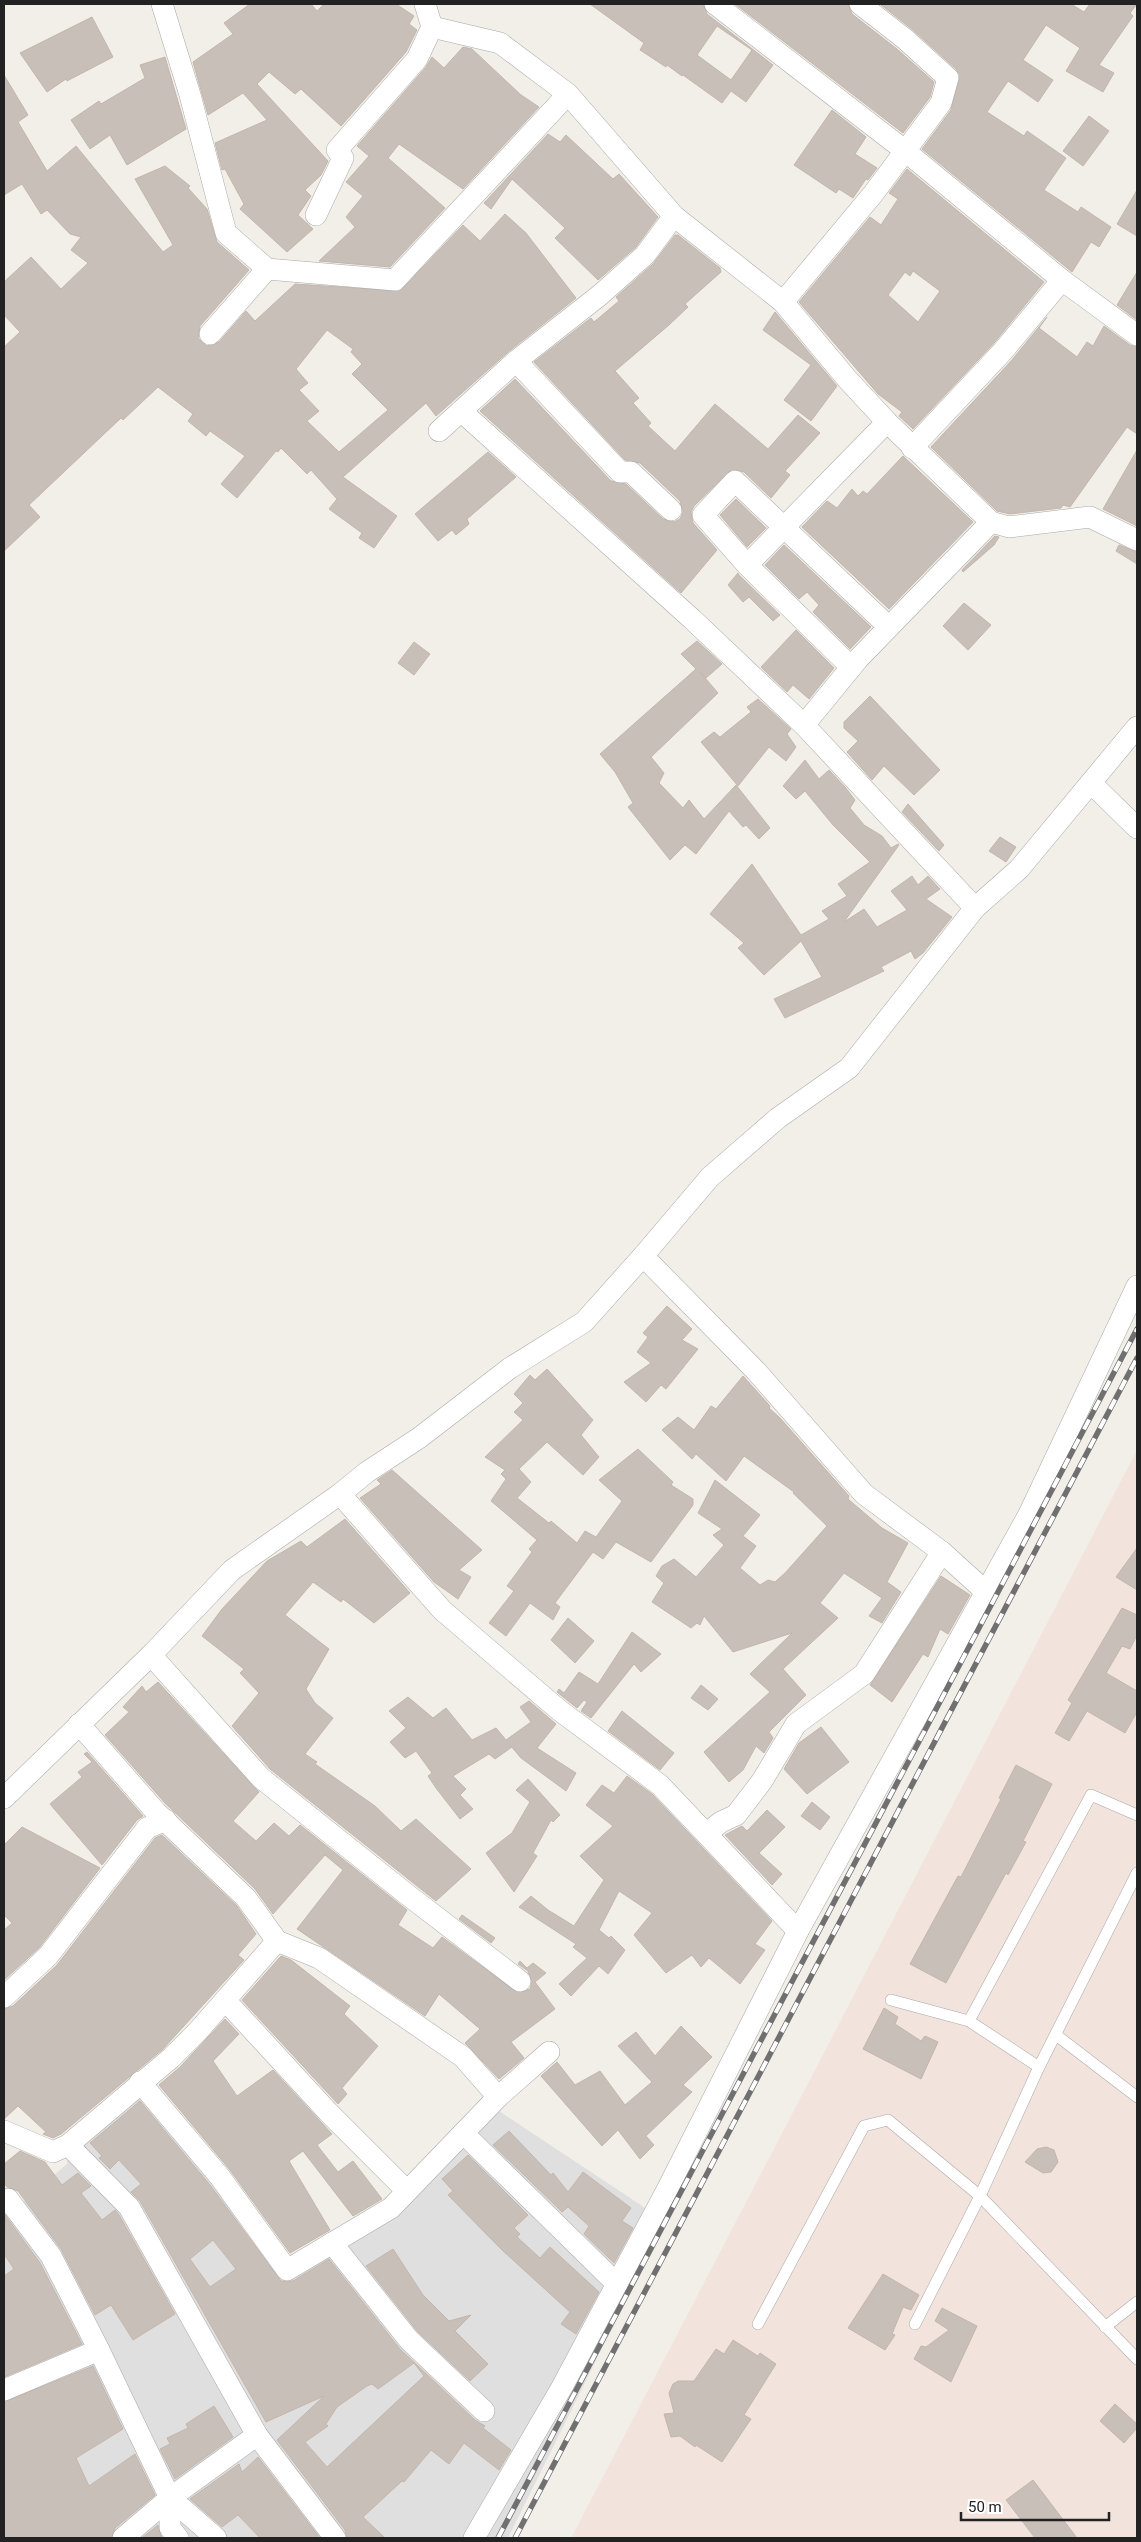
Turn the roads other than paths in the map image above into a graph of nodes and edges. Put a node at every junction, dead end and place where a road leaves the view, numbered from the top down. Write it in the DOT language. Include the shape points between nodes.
graph roads {
  1 [pos="162,4"];
  2 [pos="425,4"];
  3 [pos="715,4"];
  4 [pos="860,4"];
  5 [pos="432,27"];
  6 [pos="568,94"];
  7 [pos="904,152"];
  8 [pos="316,215"];
  9 [pos="674,216"];
  10 [pos="267,269"];
  11 [pos="1062,280"];
  12 [pos="783,302"];
  13 [pos="210,334"];
  14 [pos="1137,334"];
  15 [pos="516,361"];
  16 [pos="461,410"];
  17 [pos="887,422"];
  18 [pos="439,431"];
  19 [pos="912,448"];
  20 [pos="672,510"];
  21 [pos="990,522"];
  22 [pos="783,528"];
  23 [pos="1137,540"];
  24 [pos="747,565"];
  25 [pos="889,627"];
  26 [pos="851,667"];
  27 [pos="804,725"];
  28 [pos="1137,727"];
  29 [pos="1091,783"];
  30 [pos="1137,828"];
  31 [pos="975,908"];
  32 [pos="643,1256"];
  33 [pos="1137,1286"];
  34 [pos="340,1494"];
  35 [pos="942,1552"];
  36 [pos="985,1591"];
  37 [pos="151,1655"];
  38 [pos="79,1724"];
  39 [pos="4,1798"];
  40 [pos="1137,1815"];
  41 [pos="166,1820"];
  42 [pos="707,1833"];
  43 [pos="1136,1881"];
  44 [pos="798,1931"];
  45 [pos="277,1941"];
  46 [pos="520,1981"];
  47 [pos="4,1997"];
  48 [pos="225,2000"];
  49 [pos="891,2000"];
  50 [pos="969,2021"];
  51 [pos="1056,2035"];
  52 [pos="549,2052"];
  53 [pos="1039,2067"];
  54 [pos="140,2082"];
  55 [pos="498,2097"];
  56 [pos="1137,2097"];
  57 [pos="4,2132"];
  58 [pos="463,2134"];
  59 [pos="68,2145"];
  60 [pos="407,2191"];
  61 [pos="980,2196"];
  62 [pos="5,2197"];
  63 [pos="332,2243"];
  64 [pos="617,2284"];
  65 [pos="1137,2302"];
  66 [pos="758,2324"];
  67 [pos="915,2324"];
  68 [pos="1105,2327"];
  69 [pos="100,2350"];
  70 [pos="1137,2359"];
  71 [pos="4,2390"];
  72 [pos="484,2411"];
  73 [pos="256,2435"];
  74 [pos="170,2498"];
  75 [pos="123,2538"];
  76 [pos="178,2538"];
  77 [pos="216,2538"];
  78 [pos="335,2538"];
  79 [pos="474,2538"];
  1 -- 10 [label="street" via="226,234"];
  2 -- 5 [label="street"];
  3 -- 7 [label="street"];
  4 -- 7 [label="street" via="948,78 941,103"];
  5 -- 6 [label="street" via="500,43"];
  5 -- 8 [label="street" via="417,59 337,150 342,158"];
  6 -- 9 [label="street"];
  6 -- 10 [label="street" via="395,280"];
  7 -- 11 [label="street"];
  7 -- 12 [label="street"];
  9 -- 12 [label="street"];
  9 -- 15 [label="street" via="645,255"];
  10 -- 13 [label="street"];
  11 -- 14 [label="street"];
  11 -- 19 [label="street" via="1003,351"];
  12 -- 17 [label="street"];
  15 -- 16 [label="street"];
  15 -- 20 [label="street" via="620,472 631,472"];
  16 -- 18 [label="street"];
  16 -- 27 [label="street"];
  17 -- 19 [label="street"];
  17 -- 22 [label="street"];
  19 -- 21 [label="street"];
  21 -- 23 [label="street" via="1009,526 1090,518"];
  21 -- 25 [label="street"];
  22 -- 24 [label="street"];
  22 -- 24 [label="street" via="735,481 703,515"];
  22 -- 25 [label="street"];
  24 -- 26 [label="street"];
  25 -- 26 [label="street"];
  26 -- 27 [label="street"];
  27 -- 31 [label="street"];
  28 -- 29 [label="street"];
  29 -- 30 [label="street"];
  29 -- 31 [label="street" via="1019,869"];
  31 -- 32 [label="street" via="849,1068 778,1118 710,1177"];
  32 -- 34 [label="street" via="584,1322 510,1368"];
  32 -- 35 [label="street" via="756,1371 864,1494"];
  33 -- 36 [label="street" via="1029,1514"];
  34 -- 37 [label="street" via="232,1570"];
  34 -- 42 [label="street" via="442,1610 559,1710 660,1786"];
  35 -- 36 [label="street"];
  35 -- 42 [label="street" via="864,1674 796,1724 762,1781 736,1816"];
  36 -- 44 [label="street"];
  37 -- 38 [label="street"];
  37 -- 46 [label="street" via="261,1778"];
  38 -- 39 [label="street"];
  38 -- 41 [label="street"];
  40 -- 50 [label="lane" via="1092,1795"];
  41 -- 45 [label="street" via="246,1898"];
  41 -- 47 [label="street" via="147,1828 48,1956"];
  42 -- 44 [label="street"];
  43 -- 51 [label="lane"];
  44 -- 64 [label="street"];
  45 -- 48 [label="street"];
  45 -- 55 [label="street" via="319,1958 463,2057"];
  48 -- 54 [label="street" via="171,2058"];
  48 -- 60 [label="street" via="328,2112"];
  49 -- 50 [label="lane"];
  50 -- 53 [label="lane"];
  51 -- 53 [label="lane"];
  51 -- 56 [label="lane"];
  52 -- 55 [label="street"];
  53 -- 61 [label="lane"];
  54 -- 59 [label="street"];
  54 -- 63 [label="street" via="220,2177 288,2270"];
  55 -- 58 [label="street"];
  57 -- 59 [label="street" via="53,2152"];
  58 -- 60 [label="street"];
  58 -- 64 [label="street"];
  59 -- 73 [label="street" via="130,2207"];
  60 -- 63 [label="street" via="391,2208"];
  61 -- 66 [label="lane" via="888,2120 864,2126"];
  61 -- 67 [label="lane"];
  61 -- 68 [label="lane"];
  62 -- 69 [label="street" via="51,2256"];
  63 -- 72 [label="street" via="409,2340"];
  64 -- 79 [label="street" via="562,2387"];
  65 -- 68 [label="lane"];
  68 -- 70 [label="lane"];
  69 -- 71 [label="street"];
  69 -- 74 [label="street"];
  73 -- 74 [label="street"];
  73 -- 78 [label="street"];
  74 -- 75 [label="street"];
  74 -- 76 [label="street" via="170,2528"];
  74 -- 77 [label="street"];
}
